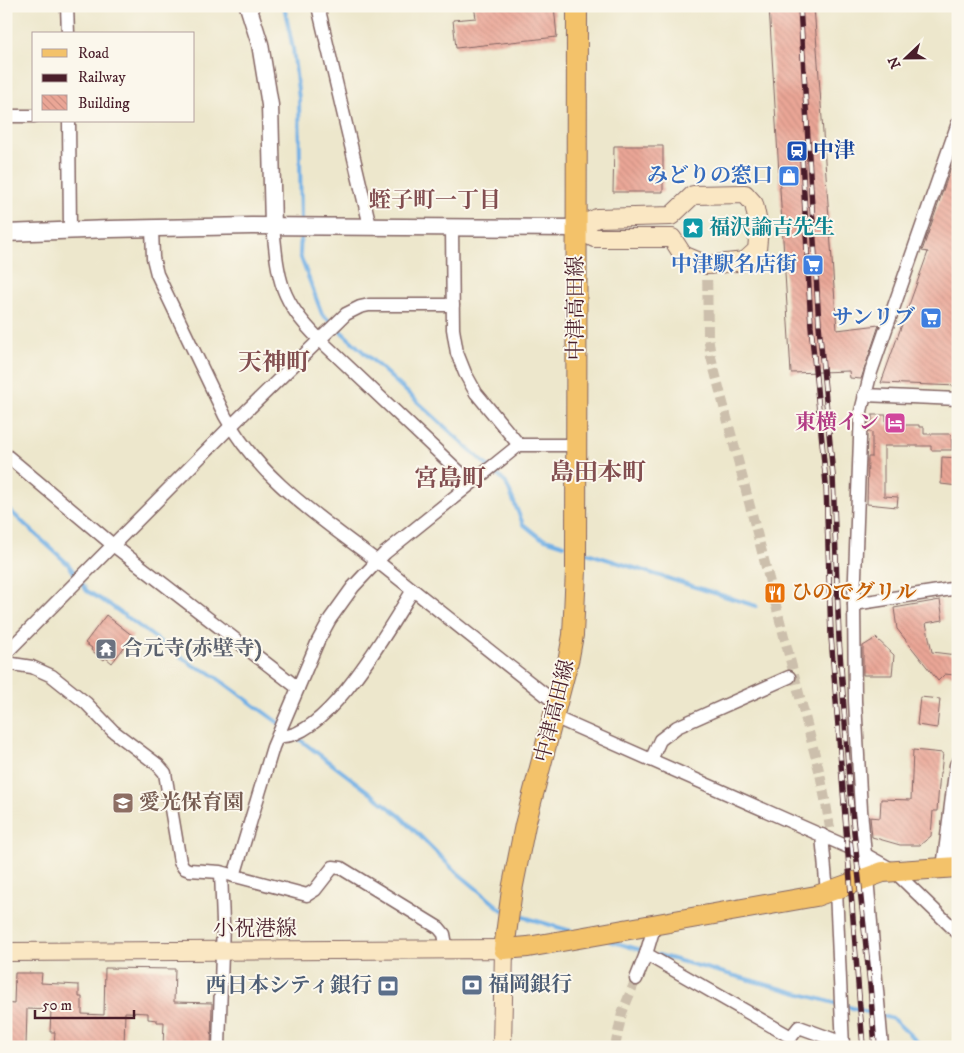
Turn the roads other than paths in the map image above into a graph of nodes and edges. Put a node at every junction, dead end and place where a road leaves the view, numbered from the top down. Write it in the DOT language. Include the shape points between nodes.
graph roads {
  1 [pos="67,6"];
  2 [pos="248,6"];
  3 [pos="318,6"];
  4 [pos="577,6"];
  5 [pos="68,32"];
  6 [pos="6,116"];
  7 [pos="32,116"];
  8 [pos="69,122"];
  9 [pos="958,122"];
  10 [pos="273,226"];
  11 [pos="370,226"];
  12 [pos="452,226"];
  13 [pos="152,228"];
  14 [pos="576,228"];
  15 [pos="70,230"];
  16 [pos="6,233"];
  17 [pos="453,305"];
  18 [pos="319,339"];
  19 [pos="864,395"];
  20 [pos="958,399"];
  21 [pos="230,427"];
  22 [pos="519,444"];
  23 [pos="576,445"];
  24 [pos="6,455"];
  25 [pos="471,483"];
  26 [pos="113,545"];
  27 [pos="376,561"];
  28 [pos="958,588"];
  29 [pos="413,590"];
  30 [pos="854,604"];
  31 [pos="6,653"];
  32 [pos="6,663"];
  33 [pos="789,677"];
  34 [pos="298,688"];
  35 [pos="555,710"];
  36 [pos="278,736"];
  37 [pos="651,760"];
  38 [pos="958,765"];
  39 [pos="822,835"];
  40 [pos="866,855"];
  41 [pos="951,867"];
  42 [pos="893,870"];
  43 [pos="221,873"];
  44 [pos="234,876"];
  45 [pos="868,877"];
  46 [pos="832,892"];
  47 [pos="655,924"];
  48 [pos="958,933"];
  49 [pos="504,949"];
  50 [pos="447,950"];
  51 [pos="222,951"];
  52 [pos="6,952"];
  53 [pos="646,954"];
  54 [pos="636,979"];
  55 [pos="843,1045"];
  56 [pos="219,1047"];
  57 [pos="502,1047"];
  58 [pos="882,1047"];
  1 -- 5 [label="street"];
  2 -- 10 [label="street" via="260,44 270,105"];
  3 -- 11 [label="street"];
  4 -- 14 [label="main road, 中津高田線"];
  6 -- 7 [label="street"];
  8 -- 15 [label="street"];
  9 -- 19 [label="street"];
  10 -- 11 [label="street"];
  10 -- 13 [label="street"];
  10 -- 18 [label="street" via="281,285 294,310"];
  11 -- 12 [label="street"];
  12 -- 14 [label="street"];
  12 -- 17 [label="street"];
  13 -- 15 [label="street"];
  13 -- 21 [label="street" via="157,274"];
  14 -- 14 [label="main road" via="597,218 671,216 693,195 744,194 754,204 759,228 757,250 745,261 708,265 683,255 672,238 594,238"];
  14 -- 23 [label="main road, 中津高田線"];
  15 -- 16 [label="street"];
  17 -- 18 [label="street" via="378,304 360,307 346,314"];
  17 -- 22 [label="street" via="454,341 460,363 483,403"];
  18 -- 21 [label="street"];
  18 -- 25 [label="street"];
  19 -- 20 [label="street"];
  19 -- 30 [label="street"];
  21 -- 26 [label="street"];
  21 -- 27 [label="street" via="252,458 277,482"];
  22 -- 23 [label="street"];
  22 -- 25 [label="street"];
  23 -- 35 [label="main road, 中津高田線" via="574,616 569,657"];
  24 -- 26 [label="street"];
  25 -- 27 [label="street"];
  26 -- 31 [label="street"];
  26 -- 34 [label="street"];
  27 -- 29 [label="street"];
  27 -- 34 [label="street" via="330,619"];
  28 -- 30 [label="street"];
  29 -- 35 [label="street"];
  29 -- 36 [label="street" via="362,670 341,696 307,727"];
  30 -- 40 [label="street" via="856,721"];
  32 -- 43 [label="street" via="32,667 52,676 92,708 113,731 158,765 165,773 181,865 189,870"];
  33 -- 37 [label="street" via="677,727 660,740"];
  34 -- 36 [label="street"];
  35 -- 37 [label="street"];
  35 -- 49 [label="main road, 中津高田線" via="523,833"];
  36 -- 44 [label="street" via="265,768"];
  37 -- 39 [label="street"];
  38 -- 41 [label="street"];
  39 -- 40 [label="street"];
  39 -- 46 [label="street"];
  40 -- 42 [label="street"];
  40 -- 45 [label="street"];
  41 -- 42 [label="main road"];
  42 -- 45 [label="main road"];
  42 -- 48 [label="street"];
  43 -- 44 [label="street"];
  43 -- 51 [label="street"];
  44 -- 50 [label="street" via="307,895 315,890 330,870 341,868 439,928 444,934"];
  45 -- 46 [label="main road"];
  45 -- 58 [label="street"];
  46 -- 47 [label="main road"];
  46 -- 55 [label="street"];
  47 -- 49 [label="main road"];
  47 -- 53 [label="street"];
  49 -- 50 [label="main road, 小祝港線"];
  49 -- 57 [label="main road"];
  50 -- 51 [label="main road, 小祝港線"];
  51 -- 52 [label="main road, 小祝港線"];
  51 -- 56 [label="street"];
  53 -- 54 [label="street"];
  53 -- 55 [label="street" via="791,1037 799,1027"];
}
